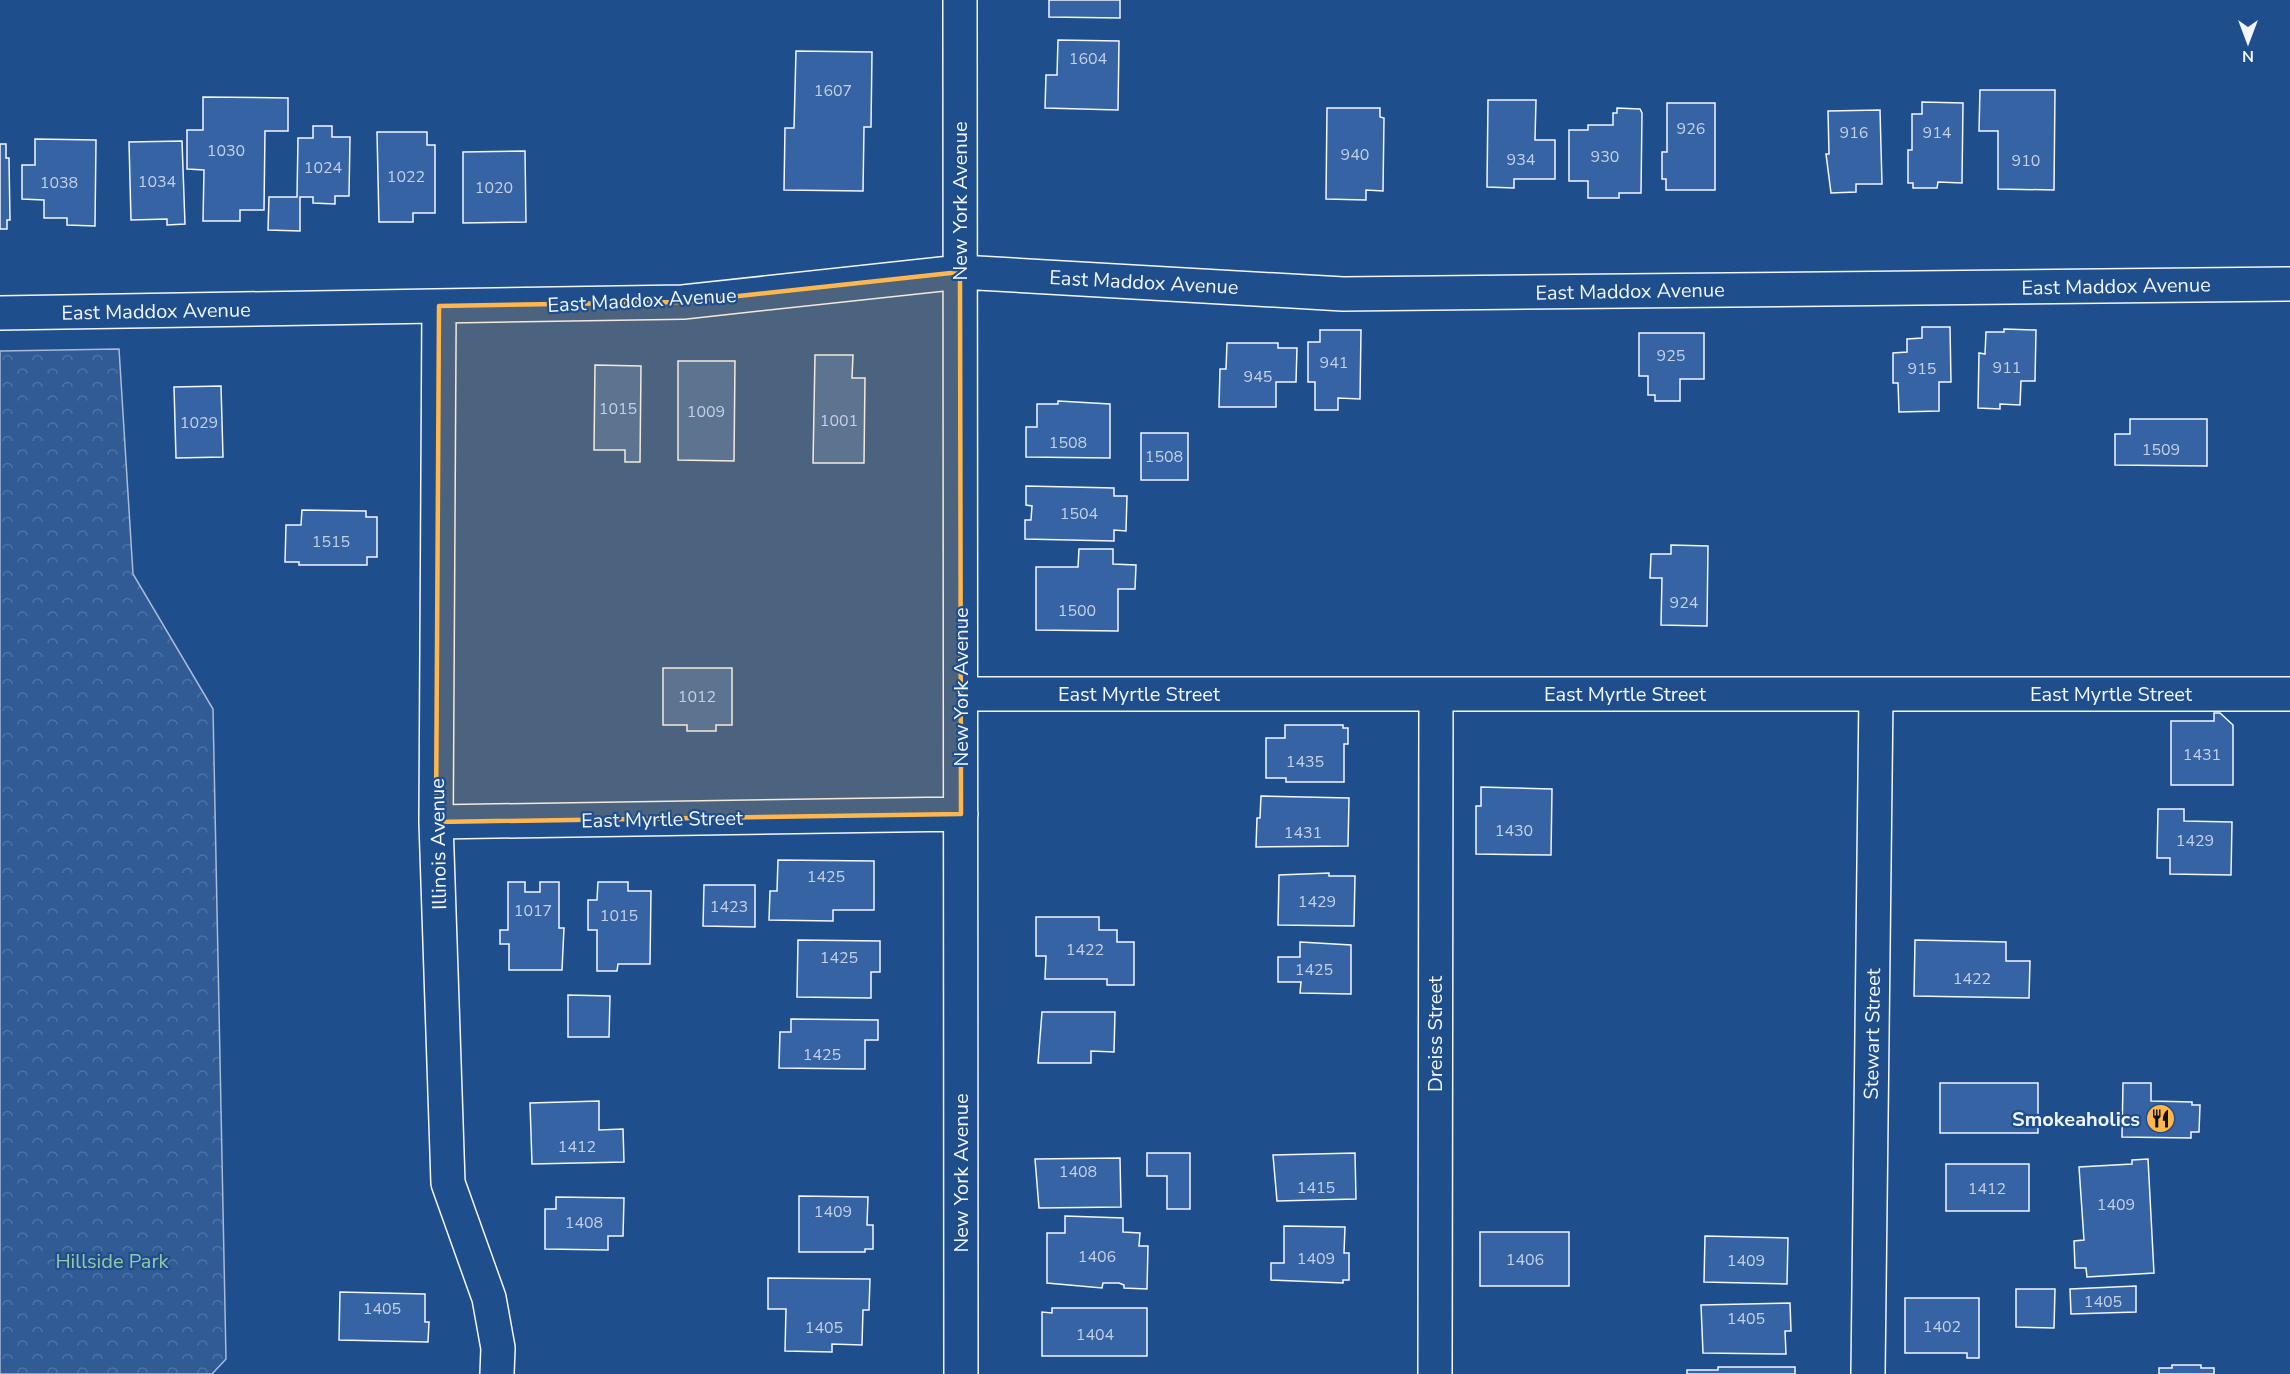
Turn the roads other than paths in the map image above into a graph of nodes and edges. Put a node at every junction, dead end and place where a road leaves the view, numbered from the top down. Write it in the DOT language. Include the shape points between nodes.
graph roads {
  1 [pos="960,0"];
  2 [pos="960,272"];
  3 [pos="2290,284"];
  4 [pos="439,306"];
  5 [pos="0,313"];
  6 [pos="961,694"];
  7 [pos="1436,694"];
  8 [pos="1876,694"];
  9 [pos="2290,694"];
  10 [pos="961,814"];
  11 [pos="436,822"];
  12 [pos="497,1374"];
  13 [pos="961,1374"];
  14 [pos="1435,1374"];
  15 [pos="1868,1374"];
  1 -- 2 [label="street, New York Avenue"];
  2 -- 3 [label="street, East Maddox Avenue" via="1343,294"];
  2 -- 4 [label="street, East Maddox Avenue" via="683,302"];
  2 -- 6 [label="street, New York Avenue"];
  4 -- 5 [label="street, East Maddox Avenue"];
  4 -- 11 [label="street, Illinois Avenue"];
  6 -- 7 [label="street, East Myrtle Street"];
  6 -- 10 [label="street, New York Avenue"];
  7 -- 8 [label="street, East Myrtle Street"];
  7 -- 14 [label="street, Dreiss Street"];
  8 -- 9 [label="street, East Myrtle Street"];
  8 -- 15 [label="street, Stewart Street"];
  10 -- 11 [label="street, East Myrtle Street"];
  10 -- 13 [label="street, New York Avenue"];
  11 -- 12 [label="street, Illinois Avenue" via="448,1183 489,1298 498,1348"];
}
